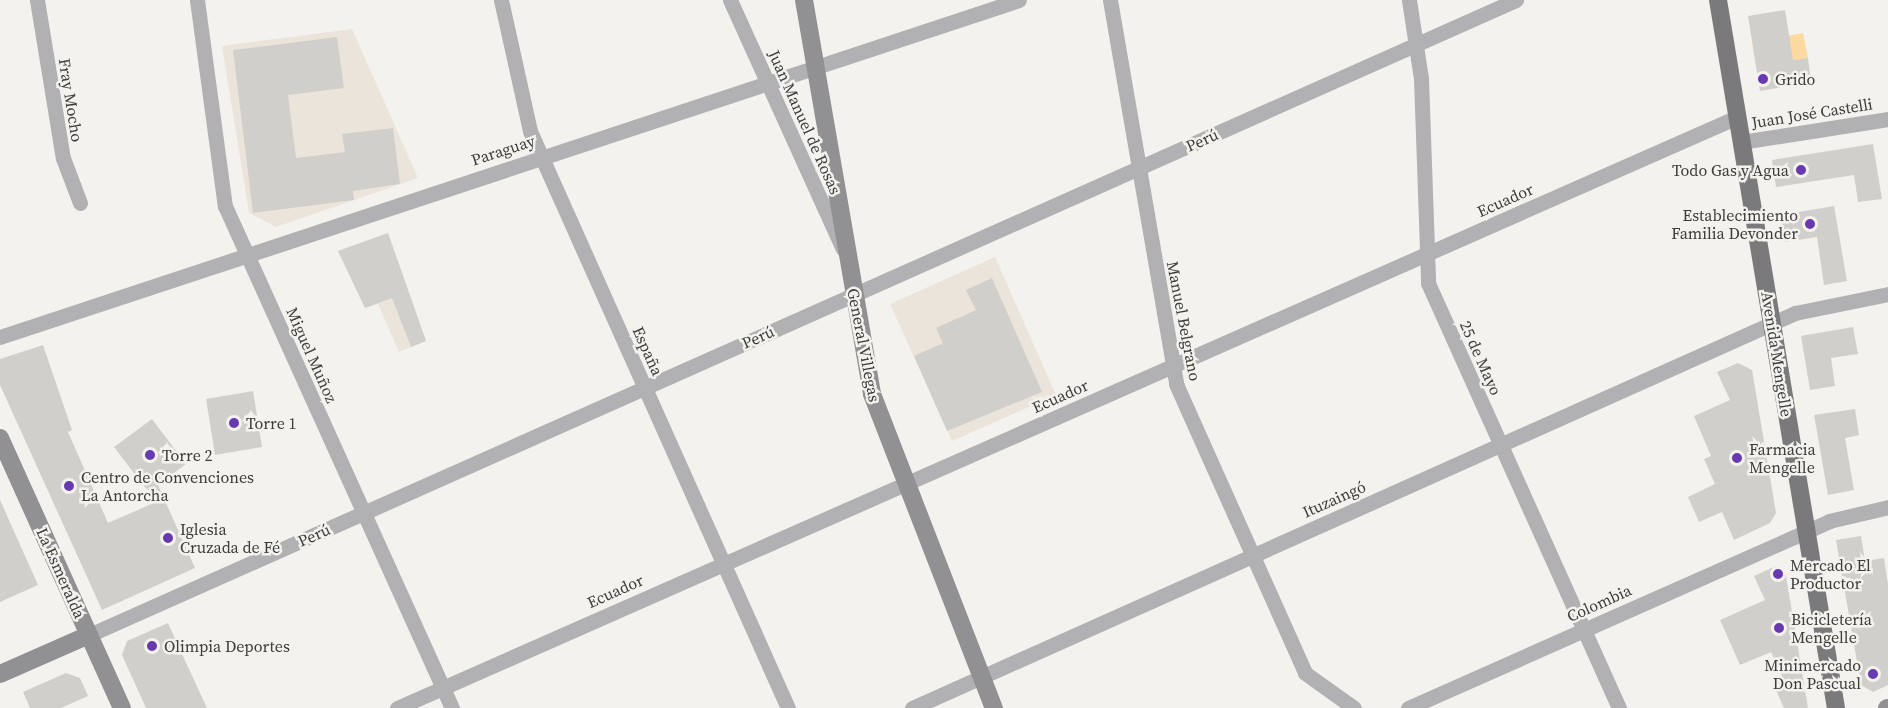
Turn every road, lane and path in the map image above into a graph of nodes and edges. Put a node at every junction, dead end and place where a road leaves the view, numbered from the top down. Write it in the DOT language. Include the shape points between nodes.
graph roads {
  1 [pos="37,0"];
  2 [pos="197,0"];
  3 [pos="501,0"];
  4 [pos="730,0"];
  5 [pos="804,0"];
  6 [pos="1018,0"];
  7 [pos="1110,0"];
  8 [pos="1409,0"];
  9 [pos="1516,0"];
  10 [pos="1718,0"];
  11 [pos="1416,45"];
  12 [pos="815,65"];
  13 [pos="767,81"];
  14 [pos="1737,117"];
  15 [pos="1888,118"];
  16 [pos="1742,142"];
  17 [pos="541,156"];
  18 [pos="1139,168"];
  19 [pos="80,203"];
  20 [pos="246,254"];
  21 [pos="1424,255"];
  22 [pos="848,259"];
  23 [pos="1888,294"];
  24 [pos="854,295"];
  25 [pos="1772,323"];
  26 [pos="0,337"];
  27 [pos="1172,367"];
  28 [pos="645,388"];
  29 [pos="0,438"];
  30 [pos="1500,444"];
  31 [pos="905,483"];
  32 [pos="1888,507"];
  33 [pos="364,513"];
  34 [pos="1806,530"];
  35 [pos="1252,555"];
  36 [pos="723,562"];
  37 [pos="1583,629"];
  38 [pos="89,635"];
  39 [pos="0,674"];
  40 [pos="981,677"];
  41 [pos="443,688"];
  42 [pos="122,708"];
  43 [pos="397,708"];
  44 [pos="452,708"];
  45 [pos="788,708"];
  46 [pos="912,708"];
  47 [pos="994,708"];
  48 [pos="1354,708"];
  49 [pos="1408,708"];
  50 [pos="1619,708"];
  51 [pos="1836,708"];
  1 -- 19 [label="street, Fray Mocho" via="64,165"];
  2 -- 20 [label="street, Miguel Muñoz" via="218,180"];
  3 -- 17 [label="street, España" via="518,95"];
  4 -- 13 [label="street, Juan Manuel de Rosas"];
  5 -- 12 [label="street, General Villegas"];
  6 -- 12 [label="street, Paraguay"];
  7 -- 18 [label="street, Manuel Belgrano"];
  8 -- 11 [label="street, 25 de Mayo"];
  9 -- 11 [label="street, Perú"];
  10 -- 14 [label="main road, Avenida Mengelle"];
  11 -- 18 [label="street, Perú"];
  11 -- 21 [label="street, 25 de Mayo"];
  12 -- 13 [label="street, Paraguay"];
  12 -- 22 [label="street, General Villegas"];
  13 -- 17 [label="street, Paraguay"];
  13 -- 22 [label="street, Juan Manuel de Rosas"];
  14 -- 16 [label="main road, Avenida Mengelle"];
  14 -- 21 [label="street, Ecuador"];
  15 -- 16 [label="street, Juan José Castelli"];
  16 -- 25 [label="main road, Avenida Mengelle"];
  17 -- 20 [label="street, Paraguay"];
  17 -- 28 [label="street, España"];
  18 -- 24 [label="street, Perú"];
  18 -- 27 [label="street, Manuel Belgrano"];
  20 -- 26 [label="street, Paraguay"];
  20 -- 33 [label="street, Miguel Muñoz"];
  21 -- 27 [label="street, Ecuador"];
  21 -- 30 [label="street, 25 de Mayo" via="1431,291"];
  22 -- 24 [label="street, General Villegas"];
  23 -- 25 [label="street, Ituzaingó" via="1808,308"];
  24 -- 28 [label="street, Perú"];
  24 -- 31 [label="street, General Villegas" via="872,394"];
  25 -- 30 [label="street, Ituzaingó"];
  25 -- 34 [label="main road, Avenida Mengelle"];
  27 -- 31 [label="street, Ecuador"];
  27 -- 35 [label="street, Manuel Belgrano"];
  28 -- 33 [label="street, Perú"];
  28 -- 36 [label="street, España"];
  29 -- 38 [label="street, La Esmeralda"];
  30 -- 35 [label="street, Ituzaingó"];
  30 -- 37 [label="street, 25 de Mayo"];
  31 -- 36 [label="street, Ecuador"];
  31 -- 40 [label="street, General Villegas"];
  32 -- 34 [label="street, Colombia"];
  33 -- 38 [label="street, Perú"];
  33 -- 41 [label="street, Miguel Muñoz"];
  34 -- 37 [label="street, Colombia"];
  34 -- 51 [label="main road, Avenida Mengelle"];
  35 -- 40 [label="street, Ituzaingó"];
  35 -- 48 [label="street, Manuel Belgrano" via="1309,678"];
  36 -- 41 [label="street, Ecuador"];
  36 -- 45 [label="street, España"];
  37 -- 49 [label="street, Colombia"];
  37 -- 50 [label="street, 25 de Mayo"];
  38 -- 39 [label="street, Perú"];
  38 -- 42 [label="street, La Esmeralda"];
  40 -- 46 [label="street, Ituzaingó"];
  40 -- 47 [label="street, General Villegas"];
  41 -- 43 [label="street, Ecuador"];
  41 -- 44 [label="street, Miguel Muñoz"];
}
